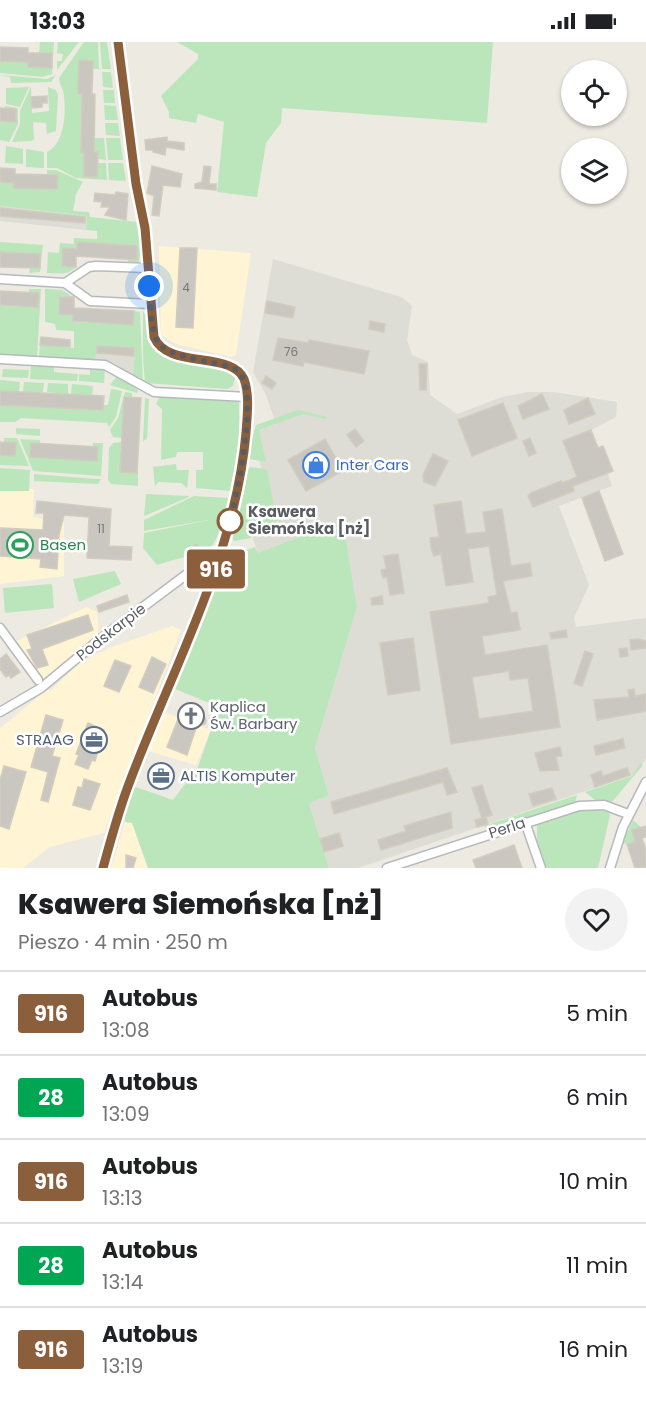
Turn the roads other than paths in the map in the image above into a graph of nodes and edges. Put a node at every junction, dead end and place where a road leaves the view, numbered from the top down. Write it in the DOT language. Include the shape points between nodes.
graph roads {
  1 [pos="118,42"];
  2 [pos="148,268"];
  3 [pos="0,279"];
  4 [pos="65,283"];
  5 [pos="150,304"];
  6 [pos="0,358"];
  7 [pos="247,396"];
  8 [pos="222,552"];
  9 [pos="0,628"];
  10 [pos="3,640"];
  11 [pos="38,680"];
  12 [pos="0,712"];
  13 [pos="646,782"];
  14 [pos="628,814"];
  15 [pos="525,822"];
  16 [pos="103,868"];
  17 [pos="387,868"];
  18 [pos="541,868"];
  19 [pos="610,868"];
  1 -- 2 [label="street"];
  2 -- 4 [label="street" via="89,267"];
  2 -- 5 [label="street"];
  3 -- 4 [label="street"];
  4 -- 5 [label="street" via="90,301"];
  5 -- 7 [label="street" via="152,330 160,347 172,354 234,369 243,379"];
  6 -- 7 [label="street" via="105,365 154,392"];
  7 -- 8 [label="street" via="242,462"];
  8 -- 12 [label="street, Podskarpie" via="214,553 41,688"];
  8 -- 16 [label="street" via="129,783"];
  9 -- 10 [label="street"];
  10 -- 11 [label="street"];
  13 -- 14 [label="street"];
  14 -- 15 [label="street, Perla" via="609,806 584,805"];
  14 -- 19 [label="street"];
  15 -- 17 [label="street, Perla"];
  15 -- 18 [label="street"];
}
